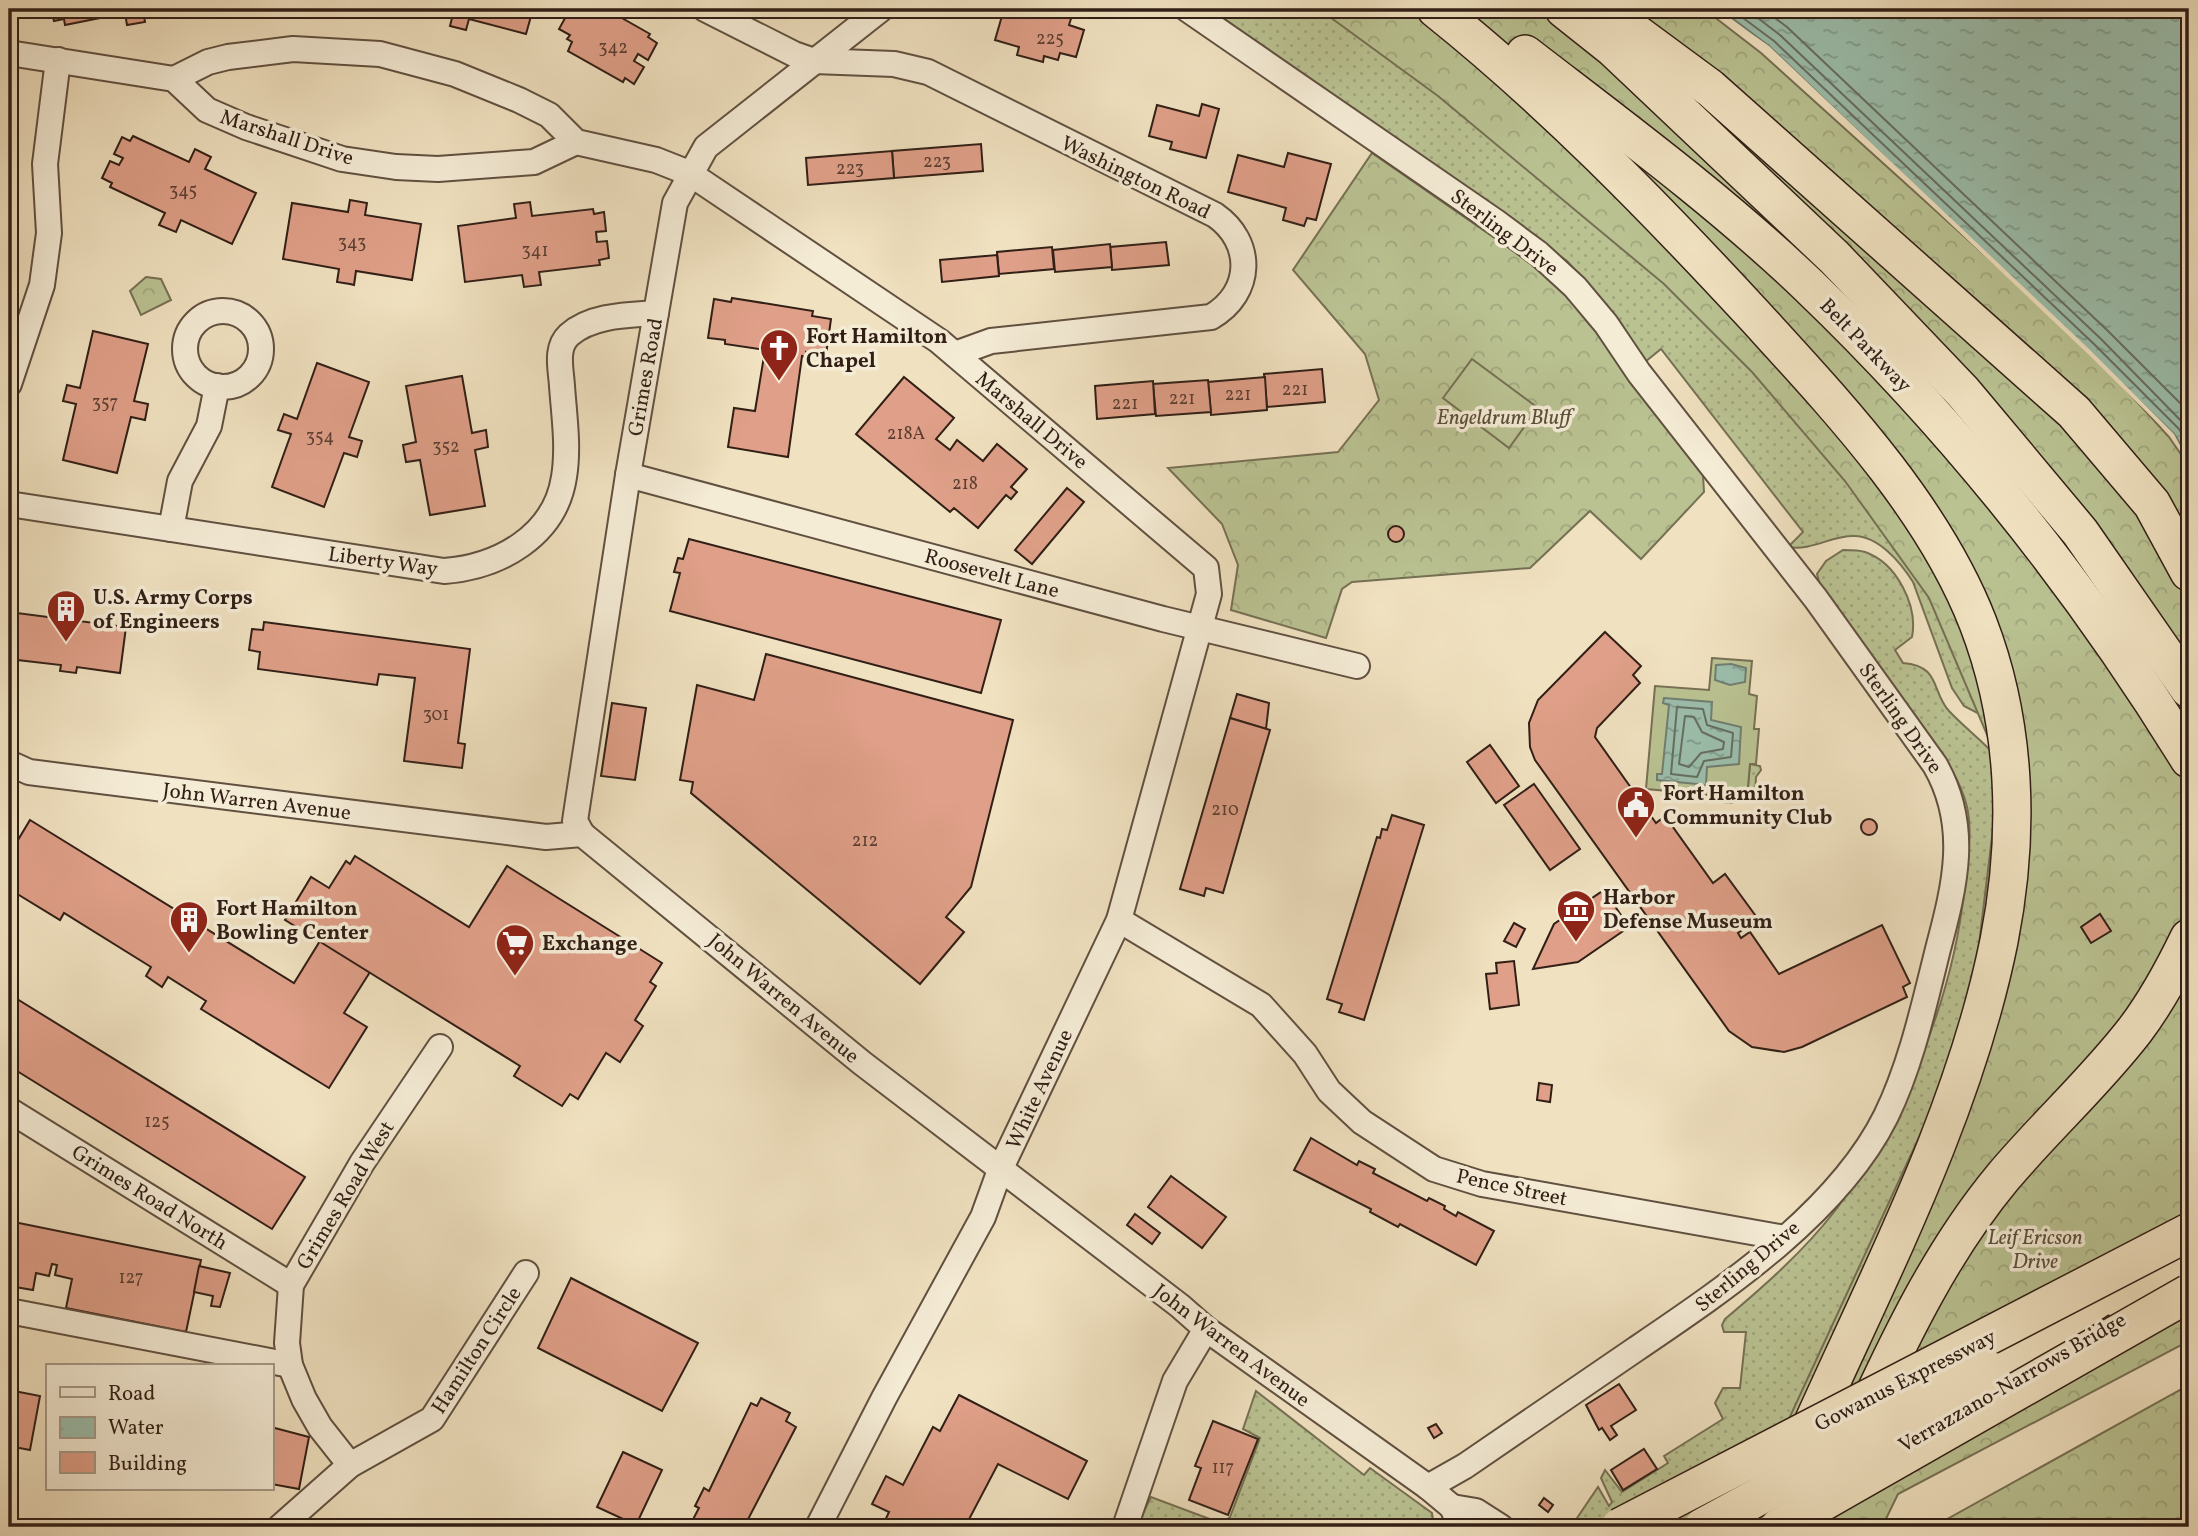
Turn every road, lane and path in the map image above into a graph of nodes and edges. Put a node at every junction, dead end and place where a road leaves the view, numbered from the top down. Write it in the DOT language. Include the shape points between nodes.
graph roads {
  1 [pos="705,9"];
  2 [pos="881,9"];
  3 [pos="1187,9"];
  4 [pos="1436,9"];
  5 [pos="1462,9"];
  6 [pos="1564,9"];
  7 [pos="1604,9"];
  8 [pos="9,53"];
  9 [pos="58,61"];
  10 [pos="814,61"];
  11 [pos="174,79"];
  12 [pos="576,142"];
  13 [pos="689,173"];
  14 [pos="656,313"];
  15 [pos="956,354"];
  16 [pos="9,384"];
  17 [pos="217,386"];
  18 [pos="628,475"];
  19 [pos="9,504"];
  20 [pos="171,528"];
  21 [pos="2080,532"];
  22 [pos="2189,572"];
  23 [pos="1200,627"];
  24 [pos="2189,660"];
  25 [pos="1357,666"];
  26 [pos="2189,689"];
  27 [pos="2189,759"];
  28 [pos="9,763"];
  29 [pos="582,834"];
  30 [pos="1119,920"];
  31 [pos="2189,938"];
  32 [pos="440,1047"];
  33 [pos="9,1110"];
  34 [pos="1000,1170"];
  35 [pos="2189,1232"];
  36 [pos="1784,1238"];
  37 [pos="2189,1240"];
  38 [pos="2189,1261"];
  39 [pos="526,1273"];
  40 [pos="2189,1278"];
  41 [pos="291,1285"];
  42 [pos="2189,1293"];
  43 [pos="9,1311"];
  44 [pos="1206,1329"];
  45 [pos="290,1365"];
  46 [pos="1989,1370"];
  47 [pos="350,1465"];
  48 [pos="1835,1486"];
  49 [pos="1428,1487"];
  50 [pos="1456,1517"];
  51 [pos="280,1527"];
  52 [pos="818,1527"];
  53 [pos="1125,1527"];
  54 [pos="1501,1527"];
  55 [pos="1620,1527"];
  56 [pos="1703,1527"];
  57 [pos="1737,1527"];
  58 [pos="1766,1527"];
  59 [pos="1772,1527"];
  60 [pos="1779,1527"];
  61 [pos="1813,1527"];
  1 -- 10 [label="street"];
  2 -- 10 [label="street, Grimes Road"];
  3 -- 36 [label="street, Sterling Drive" via="1496,222 1575,287 1816,599 1950,790 1955,878 1931,979 1885,1117 1846,1178"];
  4 -- 58 [label="highway" via="1541,97 1683,239 1804,369 1904,491 1946,555 1968,599 1991,660 2007,733 2013,830 2006,900 1971,1054 1934,1152"];
  5 -- 27 [label="highway, Belt Parkway" via="1660,157 1806,284 1876,354 2036,540 2125,659"];
  6 -- 21 [label="highway, Belt Parkway" via="1613,48 1834,257 1963,393"];
  7 -- 22 [label="highway" via="1710,88 2074,412 2126,470 2164,522"];
  8 -- 9 [label="street"];
  9 -- 11 [label="street"];
  9 -- 16 [label="street" via="45,164 49,233 42,285"];
  10 -- 13 [label="street, Grimes Road" via="706,147"];
  10 -- 15 [label="street, Washington Road" via="894,64 928,72 1214,215 1228,224 1244,254 1241,285 1233,299 1211,317 991,341"];
  11 -- 12 [label="street, Marshall Drive" via="207,110 355,161 438,169 534,162"];
  11 -- 12 [label="street" via="208,62 293,49 380,54 455,74 519,100 549,115"];
  12 -- 13 [label="street, Marshall Drive" via="656,160"];
  13 -- 14 [label="street, Grimes Road" via="675,203"];
  13 -- 15 [label="street, Marshall Drive"];
  14 -- 18 [label="street, Grimes Road"];
  14 -- 20 [label="street, Liberty Way" via="586,324 567,336 559,352 566,449 558,500 527,542 496,559 471,569 444,571"];
  15 -- 23 [label="street, Marshall Drive" via="1198,559 1206,568 1209,594"];
  17 -- 20 [label="street" via="209,426 180,481"];
  18 -- 23 [label="street, Roosevelt Lane"];
  18 -- 29 [label="street, Grimes Road" via="575,821"];
  19 -- 20 [label="street, Liberty Way"];
  21 -- 24 [label="highway"];
  21 -- 26 [label="highway, Belt Parkway"];
  23 -- 25 [label="street, Roosevelt Lane"];
  23 -- 30 [label="street, White Avenue"];
  28 -- 29 [label="street, John Warren Avenue" via="29,772 217,797 546,837"];
  29 -- 34 [label="street, John Warren Avenue"];
  30 -- 34 [label="street, White Avenue"];
  30 -- 36 [label="street, Pence Street" via="1261,1005 1305,1054 1329,1091 1362,1122 1434,1169 1482,1184"];
  31 -- 61 [label="highway" via="2164,989 2135,1030 2003,1178 1948,1254 1907,1325"];
  32 -- 41 [label="street, Grimes Road West" via="362,1163"];
  33 -- 41 [label="street, Grimes Road North"];
  34 -- 44 [label="street, John Warren Avenue"];
  34 -- 52 [label="street, White Avenue" via="976,1231"];
  35 -- 55 [label="highway, Gowanus Expressway, bridge"];
  36 -- 49 [label="street, Sterling Drive" via="1718,1295"];
  37 -- 46 [label="highway"];
  38 -- 46 [label="highway, Verrazzano-Narrows Bridge"];
  39 -- 47 [label="street, Hamilton Circle" via="432,1419"];
  40 -- 46 [label="highway"];
  40 -- 48 [label="highway, Verrazzano-Narrows Bridge"];
  41 -- 45 [label="street, Grimes Road West"];
  42 -- 60 [label="highway, bridge"];
  43 -- 45 [label="street"];
  44 -- 49 [label="street, John Warren Avenue"];
  44 -- 53 [label="street" via="1175,1381"];
  45 -- 47 [label="street, Grimes Road West" via="320,1427"];
  46 -- 56 [label="highway, bridge"];
  47 -- 51 [label="street, Hamilton Circle"];
  48 -- 57 [label="highway"];
  48 -- 59 [label="highway, bridge"];
  49 -- 50 [label="street, John Warren Avenue"];
  50 -- 54 [label="street, John Warren Avenue" via="1476,1511"];
}
